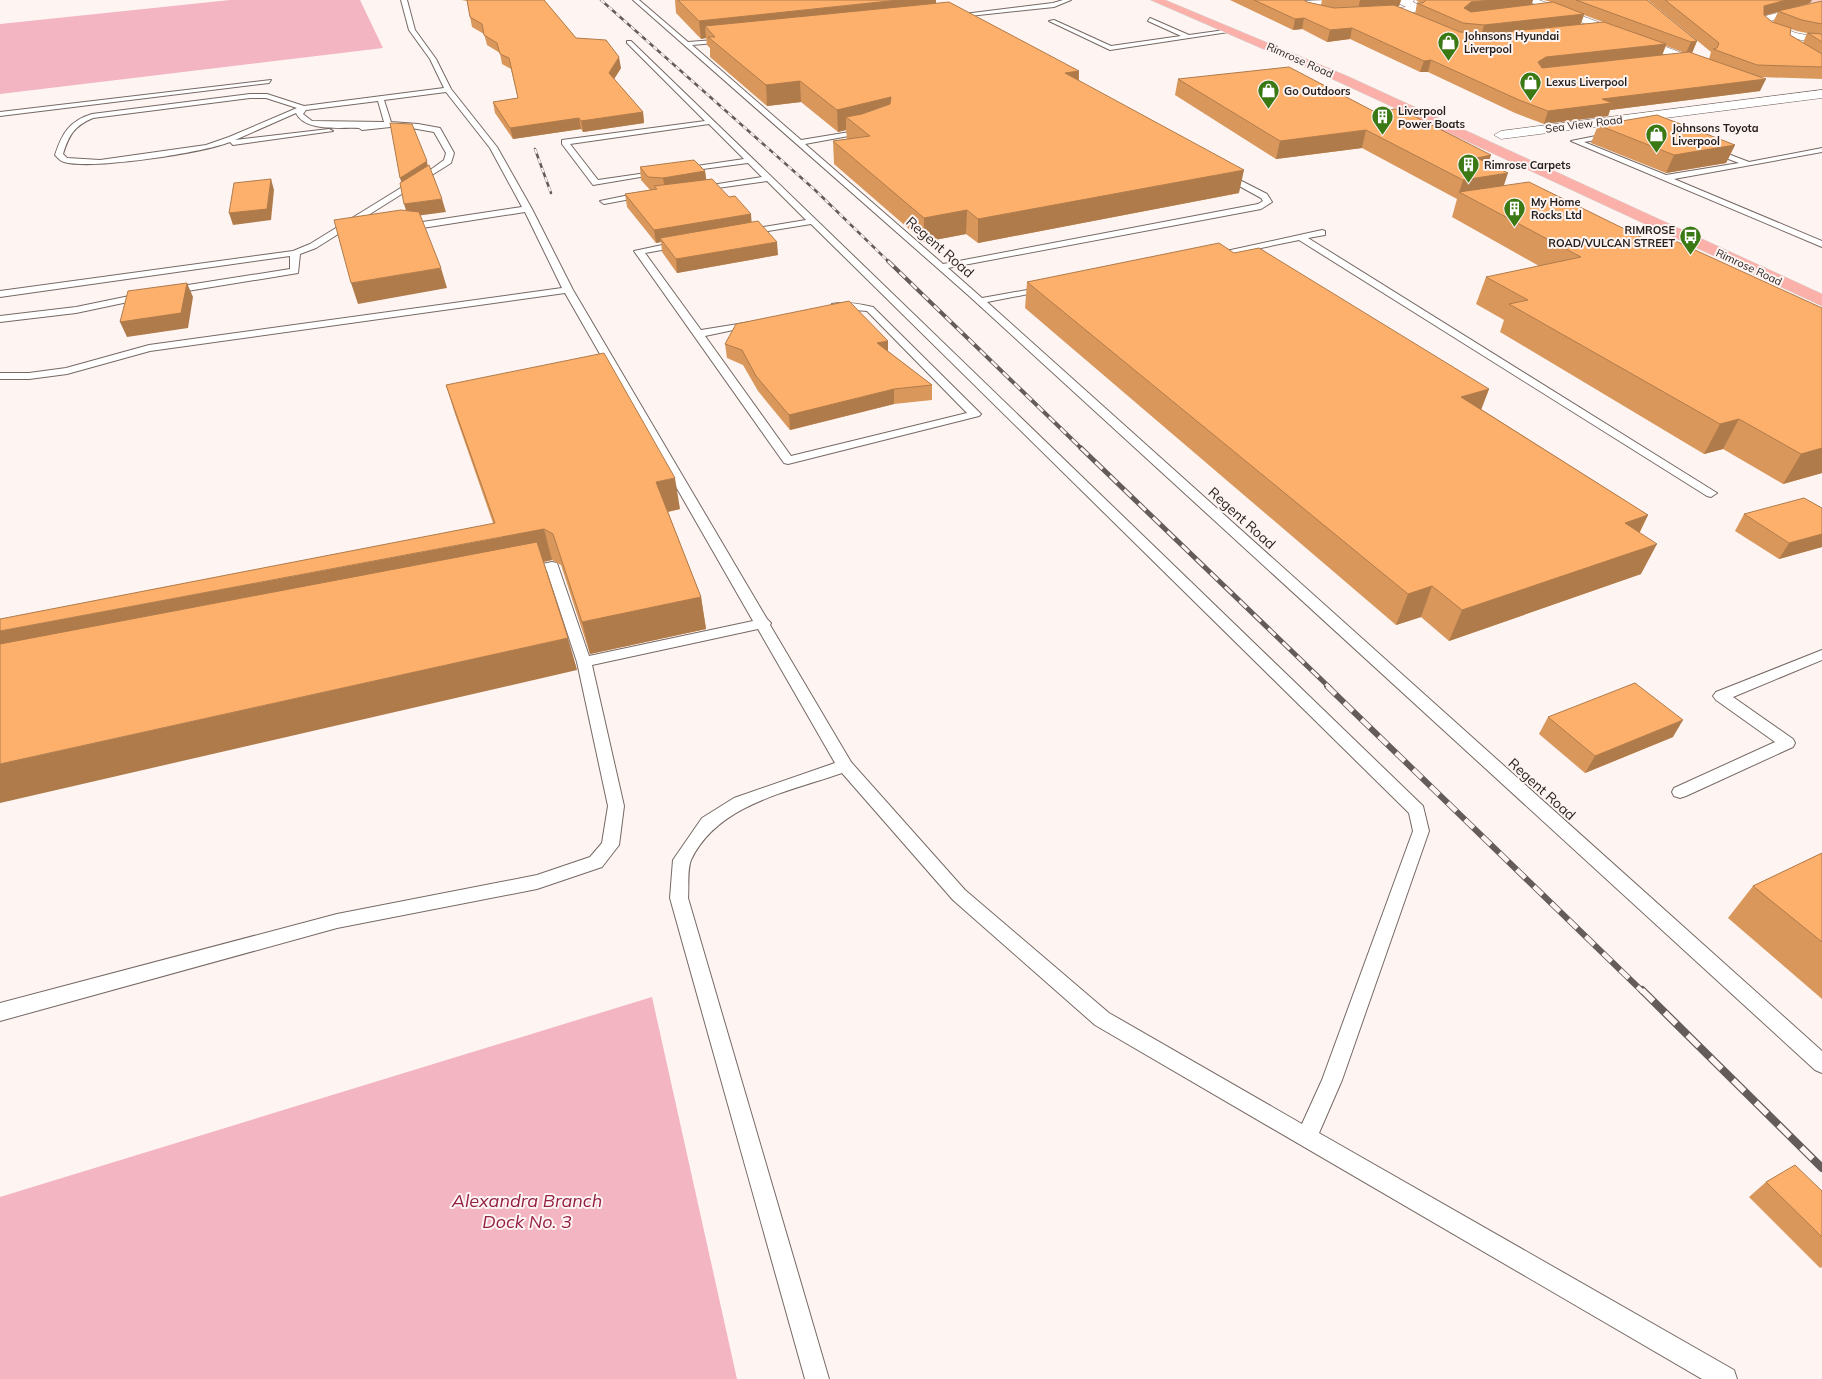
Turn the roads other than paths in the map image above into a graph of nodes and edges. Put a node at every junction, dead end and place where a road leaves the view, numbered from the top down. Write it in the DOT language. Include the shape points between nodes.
graph roads {
  1 [pos="404,0"];
  2 [pos="636,0"];
  3 [pos="1068,0"];
  4 [pos="1156,0"];
  5 [pos="1188,0"];
  6 [pos="1408,0"];
  7 [pos="1530,0"];
  8 [pos="1816,0"];
  9 [pos="1822,0"];
  10 [pos="1331,1"];
  11 [pos="1551,8"];
  12 [pos="1524,11"];
  13 [pos="945,16"];
  14 [pos="1327,18"];
  15 [pos="1150,20"];
  16 [pos="1052,21"];
  17 [pos="1425,25"];
  18 [pos="1601,28"];
  19 [pos="1573,30"];
  20 [pos="1232,31"];
  21 [pos="1189,37"];
  22 [pos="738,38"];
  23 [pos="1822,41"];
  24 [pos="629,42"];
  25 [pos="686,44"];
  26 [pos="1707,56"];
  27 [pos="1686,59"];
  28 [pos="1657,62"];
  29 [pos="1721,72"];
  30 [pos="269,81"];
  31 [pos="448,90"];
  32 [pos="1777,91"];
  33 [pos="1822,94"];
  34 [pos="380,97"];
  35 [pos="1800,99"];
  36 [pos="1424,101"];
  37 [pos="304,108"];
  38 [pos="1822,108"];
  39 [pos="0,114"];
  40 [pos="1668,114"];
  41 [pos="711,122"];
  42 [pos="1686,122"];
  43 [pos="388,124"];
  44 [pos="372,126"];
  45 [pos="870,129"];
  46 [pos="1497,133"];
  47 [pos="1624,133"];
  48 [pos="798,143"];
  49 [pos="222,144"];
  50 [pos="1698,144"];
  51 [pos="1528,147"];
  52 [pos="1822,150"];
  53 [pos="750,160"];
  54 [pos="1748,164"];
  55 [pos="1213,169"];
  56 [pos="769,178"];
  57 [pos="1665,178"];
  58 [pos="693,190"];
  59 [pos="656,194"];
  60 [pos="604,201"];
  61 [pos="528,209"];
  62 [pos="354,220"];
  63 [pos="813,221"];
  64 [pos="372,222"];
  65 [pos="462,230"];
  66 [pos="1322,233"];
  67 [pos="736,234"];
  68 [pos="1300,238"];
  69 [pos="697,241"];
  70 [pos="1822,244"];
  71 [pos="295,253"];
  72 [pos="1204,257"];
  73 [pos="941,268"];
  74 [pos="1060,286"];
  75 [pos="568,290"];
  76 [pos="0,294"];
  77 [pos="1822,301"];
  78 [pos="980,302"];
  79 [pos="828,308"];
  80 [pos="0,319"];
  81 [pos="763,321"];
  82 [pos="698,334"];
  83 [pos="0,376"];
  84 [pos="1711,493"];
  85 [pos="514,574"];
  86 [pos="764,623"];
  87 [pos="1822,655"];
  88 [pos="584,662"];
  89 [pos="845,766"];
  90 [pos="1680,792"];
  91 [pos="0,1012"];
  92 [pos="1822,1064"];
  93 [pos="1307,1137"];
  94 [pos="817,1379"];
  95 [pos="1725,1379"];
  1 -- 31 [label="lane" via="412,30 433,58"];
  2 -- 25 [label="lane, Regent Road"];
  3 -- 13 [label="lane" via="1054,5"];
  4 -- 20 [label="highway, Rimrose Road"];
  5 -- 36 [label="highway, Rimrose Road"];
  6 -- 17 [label="street" via="1402,1 1419,8 1388,12"];
  7 -- 11 [label="street"];
  8 -- 9 [label="main road"];
  8 -- 23 [label="street" via="1821,6 1765,19 1765,24 1802,45"];
  10 -- 14 [label="street" via="1298,4"];
  11 -- 12 [label="street"];
  11 -- 18 [label="street"];
  15 -- 21 [label="lane"];
  16 -- 21 [label="lane" via="1110,48"];
  18 -- 19 [label="street"];
  18 -- 27 [label="street"];
  20 -- 21 [label="lane"];
  20 -- 77 [label="highway, Rimrose Road" via="1343,79"];
  22 -- 25 [label="lane"];
  24 -- 41 [label="lane"];
  25 -- 48 [label="lane, Regent Road"];
  26 -- 27 [label="street"];
  27 -- 28 [label="street"];
  27 -- 29 [label="street"];
  30 -- 39 [label="lane"];
  31 -- 34 [label="lane"];
  31 -- 61 [label="lane" via="493,147"];
  32 -- 35 [label="street"];
  33 -- 35 [label="street, Sea View Road"];
  34 -- 37 [label="lane"];
  34 -- 43 [label="lane"];
  35 -- 38 [label="street"];
  35 -- 40 [label="street, Sea View Road"];
  37 -- 44 [label="lane" via="299,114 310,123"];
  37 -- 49 [label="lane"];
  37 -- 49 [label="lane" via="267,96 250,96 112,112 75,122 68,129 59,155 65,160 100,162"];
  40 -- 42 [label="street, Sea View Road"];
  40 -- 46 [label="street, Sea View Road" via="1637,120"];
  41 -- 53 [label="lane"];
  41 -- 53 [label="lane" via="565,142 596,183"];
  43 -- 44 [label="lane"];
  43 -- 62 [label="lane" via="437,130 450,153 448,161"];
  44 -- 49 [label="lane"];
  45 -- 48 [label="lane"];
  46 -- 51 [label="highway"];
  47 -- 57 [label="lane" via="1575,141"];
  48 -- 73 [label="lane, Regent Road"];
  50 -- 54 [label="lane"];
  52 -- 54 [label="lane"];
  53 -- 56 [label="lane"];
  54 -- 57 [label="lane"];
  55 -- 73 [label="lane" via="1264,196 1268,202 1262,206"];
  56 -- 58 [label="lane"];
  56 -- 63 [label="lane"];
  57 -- 70 [label="lane"];
  59 -- 60 [label="lane"];
  61 -- 65 [label="lane" via="412,225"];
  61 -- 75 [label="lane"];
  62 -- 64 [label="lane"];
  62 -- 71 [label="lane" via="313,246"];
  63 -- 67 [label="lane"];
  63 -- 93 [label="lane" via="1417,810 1421,830 1332,1080"];
  66 -- 68 [label="lane"];
  68 -- 72 [label="lane"];
  68 -- 84 [label="lane"];
  69 -- 82 [label="lane" via="639,251"];
  71 -- 76 [label="lane"];
  71 -- 80 [label="lane" via="295,271 76,310"];
  73 -- 78 [label="lane, Regent Road"];
  74 -- 78 [label="lane"];
  75 -- 83 [label="lane" via="149,348 67,371"];
  75 -- 86 [label="lane"];
  78 -- 92 [label="lane, Regent Road"];
  79 -- 82 [label="lane" via="856,306 870,309 975,414 788,460"];
  81 -- 82 [label="lane"];
  85 -- 88 [label="lane" via="552,566"];
  86 -- 88 [label="lane"];
  86 -- 89 [label="lane"];
  87 -- 90 [label="lane" via="1721,696 1787,743"];
  88 -- 91 [label="lane" via="616,806 610,845 596,862 537,882 337,921"];
  89 -- 93 [label="lane" via="959,895 1102,1019"];
  89 -- 94 [label="lane" via="740,802 708,823 682,860 679,898"];
  93 -- 95 [label="lane"];
}
